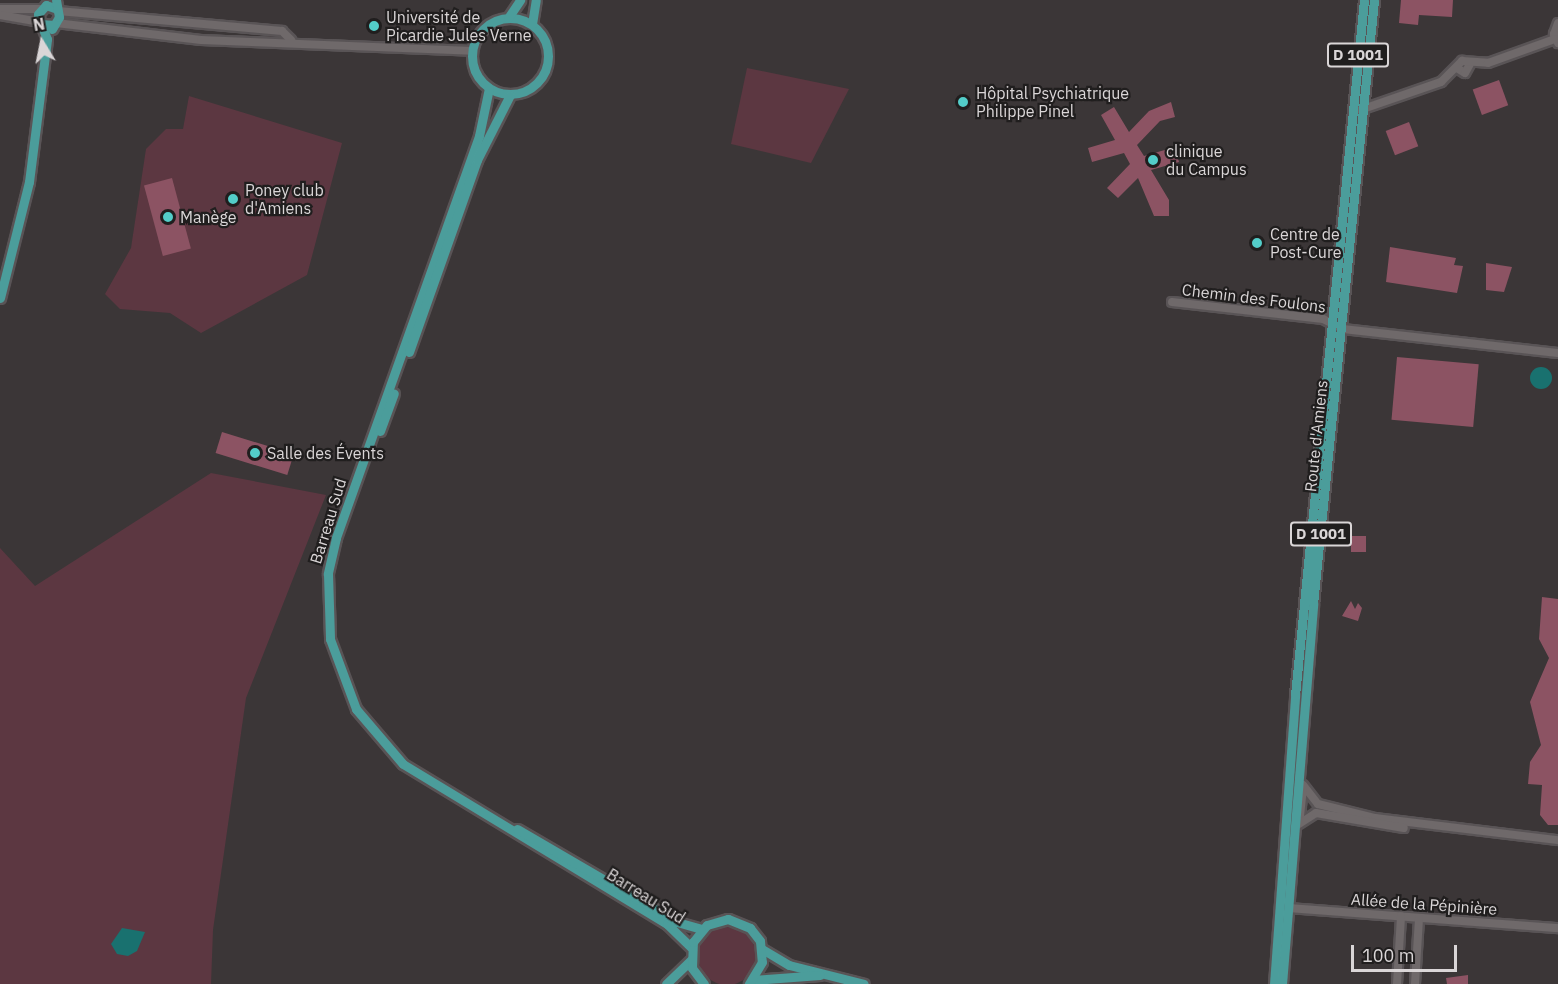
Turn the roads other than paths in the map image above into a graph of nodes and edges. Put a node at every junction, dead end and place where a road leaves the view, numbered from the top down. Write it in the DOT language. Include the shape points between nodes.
graph roads {
  1 [pos="520,0"];
  2 [pos="536,0"];
  3 [pos="1364,0"];
  4 [pos="1374,0"];
  5 [pos="43,5"];
  6 [pos="57,7"];
  7 [pos="0,9"];
  8 [pos="0,15"];
  9 [pos="508,18"];
  10 [pos="40,23"];
  11 [pos="1558,23"];
  12 [pos="55,24"];
  13 [pos="532,24"];
  14 [pos="47,39"];
  15 [pos="291,40"];
  16 [pos="1556,41"];
  17 [pos="472,51"];
  18 [pos="489,88"];
  19 [pos="510,96"];
  20 [pos="1363,110"];
  21 [pos="1352,111"];
  22 [pos="0,298"];
  23 [pos="1173,302"];
  24 [pos="1333,322"];
  25 [pos="1343,329"];
  26 [pos="1558,353"];
  27 [pos="1302,740"];
  28 [pos="1303,785"];
  29 [pos="1299,825"];
  30 [pos="1415,827"];
  31 [pos="1558,840"];
  32 [pos="1290,883"];
  33 [pos="1288,908"];
  34 [pos="1401,916"];
  35 [pos="1419,918"];
  36 [pos="1558,928"];
  37 [pos="702,929"];
  38 [pos="691,947"];
  39 [pos="762,949"];
  40 [pos="691,960"];
  41 [pos="822,974"];
  42 [pos="751,982"];
  43 [pos="666,984"];
  44 [pos="704,984"];
  45 [pos="864,984"];
  46 [pos="1274,984"];
  47 [pos="1282,984"];
  48 [pos="1397,984"];
  49 [pos="1415,984"];
  1 -- 9 [label="main road"];
  2 -- 13 [label="main road"];
  3 -- 21 [label="main road, Route d'Amiens / D 1001"];
  4 -- 20 [label="main road, Route d'Amiens / D 1001"];
  5 -- 6 [label="main road"];
  5 -- 7 [label="street"];
  5 -- 10 [label="main road"];
  6 -- 12 [label="main road"];
  6 -- 15 [label="street" via="282,31"];
  8 -- 10 [label="street"];
  9 -- 13 [label="main road"];
  9 -- 17 [label="main road" via="482,31"];
  10 -- 12 [label="main road"];
  10 -- 14 [label="main road"];
  11 -- 16 [label="street"];
  12 -- 14 [label="main road"];
  12 -- 15 [label="street" via="172,33 196,40"];
  13 -- 19 [label="main road" via="547,46 546,72 538,84"];
  14 -- 22 [label="main road" via="29,182"];
  15 -- 17 [label="street"];
  16 -- 20 [label="street" via="1470,67 1462,61 1458,71 1446,79"];
  17 -- 18 [label="main road" via="475,69"];
  18 -- 19 [label="main road"];
  18 -- 38 [label="main road, Barreau Sud" via="479,136 336,538 328,574 330,639 356,709 403,764 667,924"];
  19 -- 37 [label="main road, Barreau Sud" via="477,160 341,535 331,590 337,652 352,690 397,752 638,899"];
  20 -- 21 [label="street"];
  20 -- 25 [label="main road, Route d'Amiens / D 1001"];
  21 -- 24 [label="main road, Route d'Amiens / D 1001"];
  23 -- 24 [label="street, Chemin des Foulons"];
  24 -- 25 [label="street"];
  24 -- 46 [label="main road, Route d'Amiens / D 1001"];
  25 -- 26 [label="street"];
  25 -- 27 [label="main road, Route d'Amiens / D 1001"];
  27 -- 28 [label="street"];
  27 -- 32 [label="main road, Route d'Amiens / D 1001"];
  28 -- 29 [label="street"];
  28 -- 30 [label="street" via="1310,799 1326,807"];
  29 -- 30 [label="street" via="1316,813 1374,825"];
  29 -- 32 [label="street"];
  30 -- 31 [label="street"];
  32 -- 33 [label="main road, Route d'Amiens / D 1001"];
  33 -- 34 [label="street, Allée de la Pépinière"];
  33 -- 47 [label="main road, Route d'Amiens / D 1001"];
  34 -- 35 [label="street, Allée de la Pépinière"];
  34 -- 48 [label="street"];
  35 -- 36 [label="street, Allée de la Pépinière"];
  35 -- 49 [label="street"];
  37 -- 38 [label="main road"];
  37 -- 39 [label="main road" via="720,920 736,921 750,928"];
  38 -- 40 [label="main road"];
  39 -- 41 [label="main road"];
  39 -- 42 [label="main road"];
  40 -- 43 [label="main road"];
  40 -- 44 [label="main road"];
  41 -- 42 [label="main road"];
  41 -- 45 [label="main road"];
}
